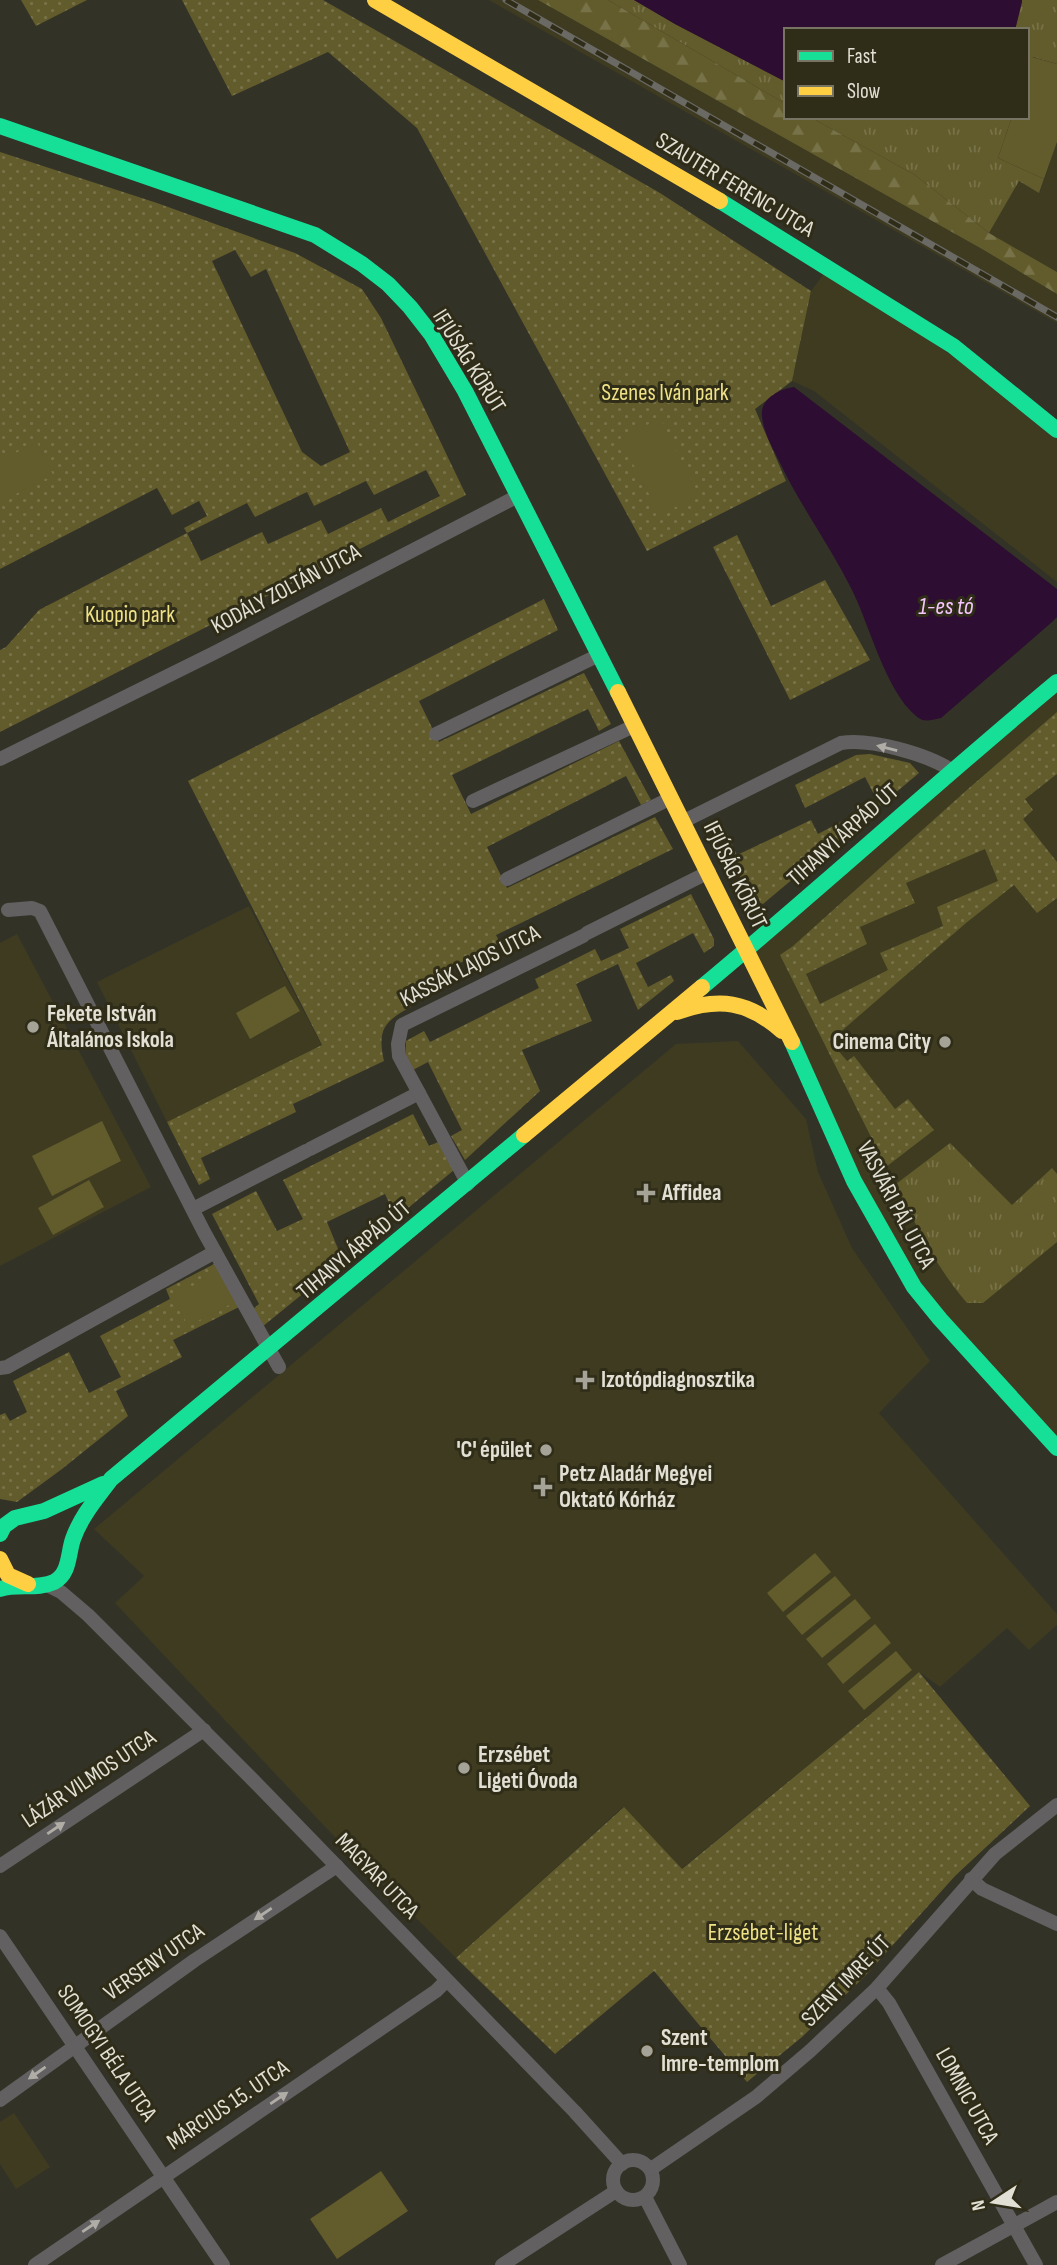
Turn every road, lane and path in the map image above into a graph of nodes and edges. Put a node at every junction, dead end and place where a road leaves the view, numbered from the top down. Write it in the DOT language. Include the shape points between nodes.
graph roads {
  1 [pos="376,0"];
  2 [pos="0,126"];
  3 [pos="1057,430"];
  4 [pos="518,496"];
  5 [pos="599,655"];
  6 [pos="1057,682"];
  7 [pos="634,726"];
  8 [pos="436,734"];
  9 [pos="0,760"];
  10 [pos="951,770"];
  11 [pos="671,798"];
  12 [pos="473,802"];
  13 [pos="684,821"];
  14 [pos="709,872"];
  15 [pos="507,879"];
  16 [pos="8,910"];
  17 [pos="746,950"];
  18 [pos="658,1022"];
  19 [pos="792,1043"];
  20 [pos="419,1093"];
  21 [pos="468,1184"];
  22 [pos="193,1209"];
  23 [pos="215,1252"];
  24 [pos="268,1351"];
  25 [pos="279,1367"];
  26 [pos="0,1368"];
  27 [pos="1057,1448"];
  28 [pos="111,1479"];
  29 [pos="0,1511"];
  30 [pos="26,1515"];
  31 [pos="0,1534"];
  32 [pos="71,1549"];
  33 [pos="0,1559"];
  34 [pos="66,1571"];
  35 [pos="40,1585"];
  36 [pos="0,1589"];
  37 [pos="96,1623"];
  38 [pos="204,1730"];
  39 [pos="1057,1805"];
  40 [pos="0,1866"];
  41 [pos="337,1866"];
  42 [pos="971,1879"];
  43 [pos="1057,1924"];
  44 [pos="0,1936"];
  45 [pos="446,1981"];
  46 [pos="877,1988"];
  47 [pos="75,2047"];
  48 [pos="0,2100"];
  49 [pos="622,2164"];
  50 [pos="652,2169"];
  51 [pos="164,2176"];
  52 [pos="616,2191"];
  53 [pos="645,2197"];
  54 [pos="1057,2202"];
  55 [pos="1015,2226"];
  56 [pos="35,2265"];
  57 [pos="223,2265"];
  58 [pos="502,2265"];
  59 [pos="680,2265"];
  60 [pos="942,2265"];
  61 [pos="1036,2265"];
  1 -- 3 [label="street, SZAUTER FERENC UTCA" via="698,187 953,346"];
  2 -- 4 [label="street, IFJÚSÁG KÖRÚT" via="316,235 354,259 389,285 429,333 465,391"];
  4 -- 5 [label="street, IFJÚSÁG KÖRÚT"];
  4 -- 9 [label="street, KODÁLY ZOLTÁN UTCA"];
  5 -- 7 [label="street, IFJÚSÁG KÖRÚT"];
  5 -- 8 [label="street"];
  6 -- 10 [label="street, TIHANYI ÁRPÁD ÚT"];
  7 -- 11 [label="street, IFJÚSÁG KÖRÚT"];
  7 -- 12 [label="street"];
  10 -- 13 [label="street, IFJÚSÁG KÖRÚT, one-way" via="922,757 850,741"];
  10 -- 17 [label="street, TIHANYI ÁRPÁD ÚT"];
  11 -- 13 [label="street, IFJÚSÁG KÖRÚT"];
  11 -- 15 [label="street"];
  13 -- 14 [label="street, IFJÚSÁG KÖRÚT"];
  14 -- 17 [label="street, IFJÚSÁG KÖRÚT"];
  14 -- 20 [label="street, KASSÁK LAJOS UTCA" via="402,1026 399,1056"];
  16 -- 22 [label="street" via="40,911"];
  17 -- 18 [label="street, TIHANYI ÁRPÁD ÚT"];
  17 -- 19 [label="street, VASVÁRI PÁL UTCA"];
  18 -- 19 [label="street, TIHANYI ÁRPÁD ÚT" via="696,1005 733,1003 760,1013"];
  18 -- 21 [label="street, TIHANYI ÁRPÁD ÚT"];
  19 -- 27 [label="street, VASVÁRI PÁL UTCA" via="854,1181 914,1287"];
  20 -- 21 [label="street"];
  20 -- 22 [label="street"];
  21 -- 24 [label="street, TIHANYI ÁRPÁD ÚT"];
  22 -- 23 [label="street"];
  23 -- 24 [label="street"];
  23 -- 26 [label="street"];
  24 -- 25 [label="street"];
  24 -- 28 [label="street, TIHANYI ÁRPÁD ÚT"];
  28 -- 30 [label="street, TIHANYI ÁRPÁD ÚT" via="58,1506"];
  28 -- 32 [label="street, TIHANYI ÁRPÁD ÚT" via="88,1507"];
  29 -- 30 [label="street" via="11,1517"];
  30 -- 31 [label="street, TIHANYI ÁRPÁD ÚT" via="9,1522"];
  30 -- 32 [label="street" via="43,1515 59,1524"];
  32 -- 34 [label="street, TIHANYI ÁRPÁD ÚT"];
  33 -- 35 [label="street" via="8,1575"];
  34 -- 35 [label="street" via="54,1582"];
  34 -- 37 [label="street, MAGYAR UTCA" via="75,1595"];
  35 -- 36 [label="street"];
  35 -- 37 [label="street, MAGYAR UTCA" via="69,1598"];
  37 -- 38 [label="street, MAGYAR UTCA"];
  40 -- 38 [label="street, LÁZÁR VILMOS UTCA, one-way"];
  38 -- 41 [label="street, MAGYAR UTCA"];
  39 -- 42 [label="street, SZENT IMRE ÚT"];
  41 -- 45 [label="street, MAGYAR UTCA"];
  41 -- 47 [label="street, VERSENY UTCA, one-way"];
  42 -- 43 [label="street" via="982,1889"];
  42 -- 46 [label="street, SZENT IMRE ÚT"];
  44 -- 47 [label="street, SOMOGYI BÉLA UTCA"];
  45 -- 49 [label="street, MAGYAR UTCA"];
  51 -- 45 [label="street, MÁRCIUS 15. UTCA, one-way"];
  46 -- 50 [label="street, SZENT IMRE ÚT" via="756,2096"];
  46 -- 55 [label="street, LOMNIC UTCA"];
  47 -- 48 [label="street, VERSENY UTCA, one-way"];
  47 -- 51 [label="street, SOMOGYI BÉLA UTCA"];
  49 -- 50 [label="street" via="636,2160"];
  49 -- 52 [label="street" via="614,2174"];
  50 -- 53 [label="street" via="653,2185"];
  56 -- 51 [label="street, MÁRCIUS 15. UTCA, one-way"];
  51 -- 57 [label="street, SOMOGYI BÉLA UTCA"];
  52 -- 53 [label="street" via="626,2199"];
  52 -- 58 [label="street"];
  53 -- 59 [label="street"];
  54 -- 55 [label="street"];
  55 -- 60 [label="street"];
  55 -- 61 [label="street, LOMNIC UTCA"];
}
